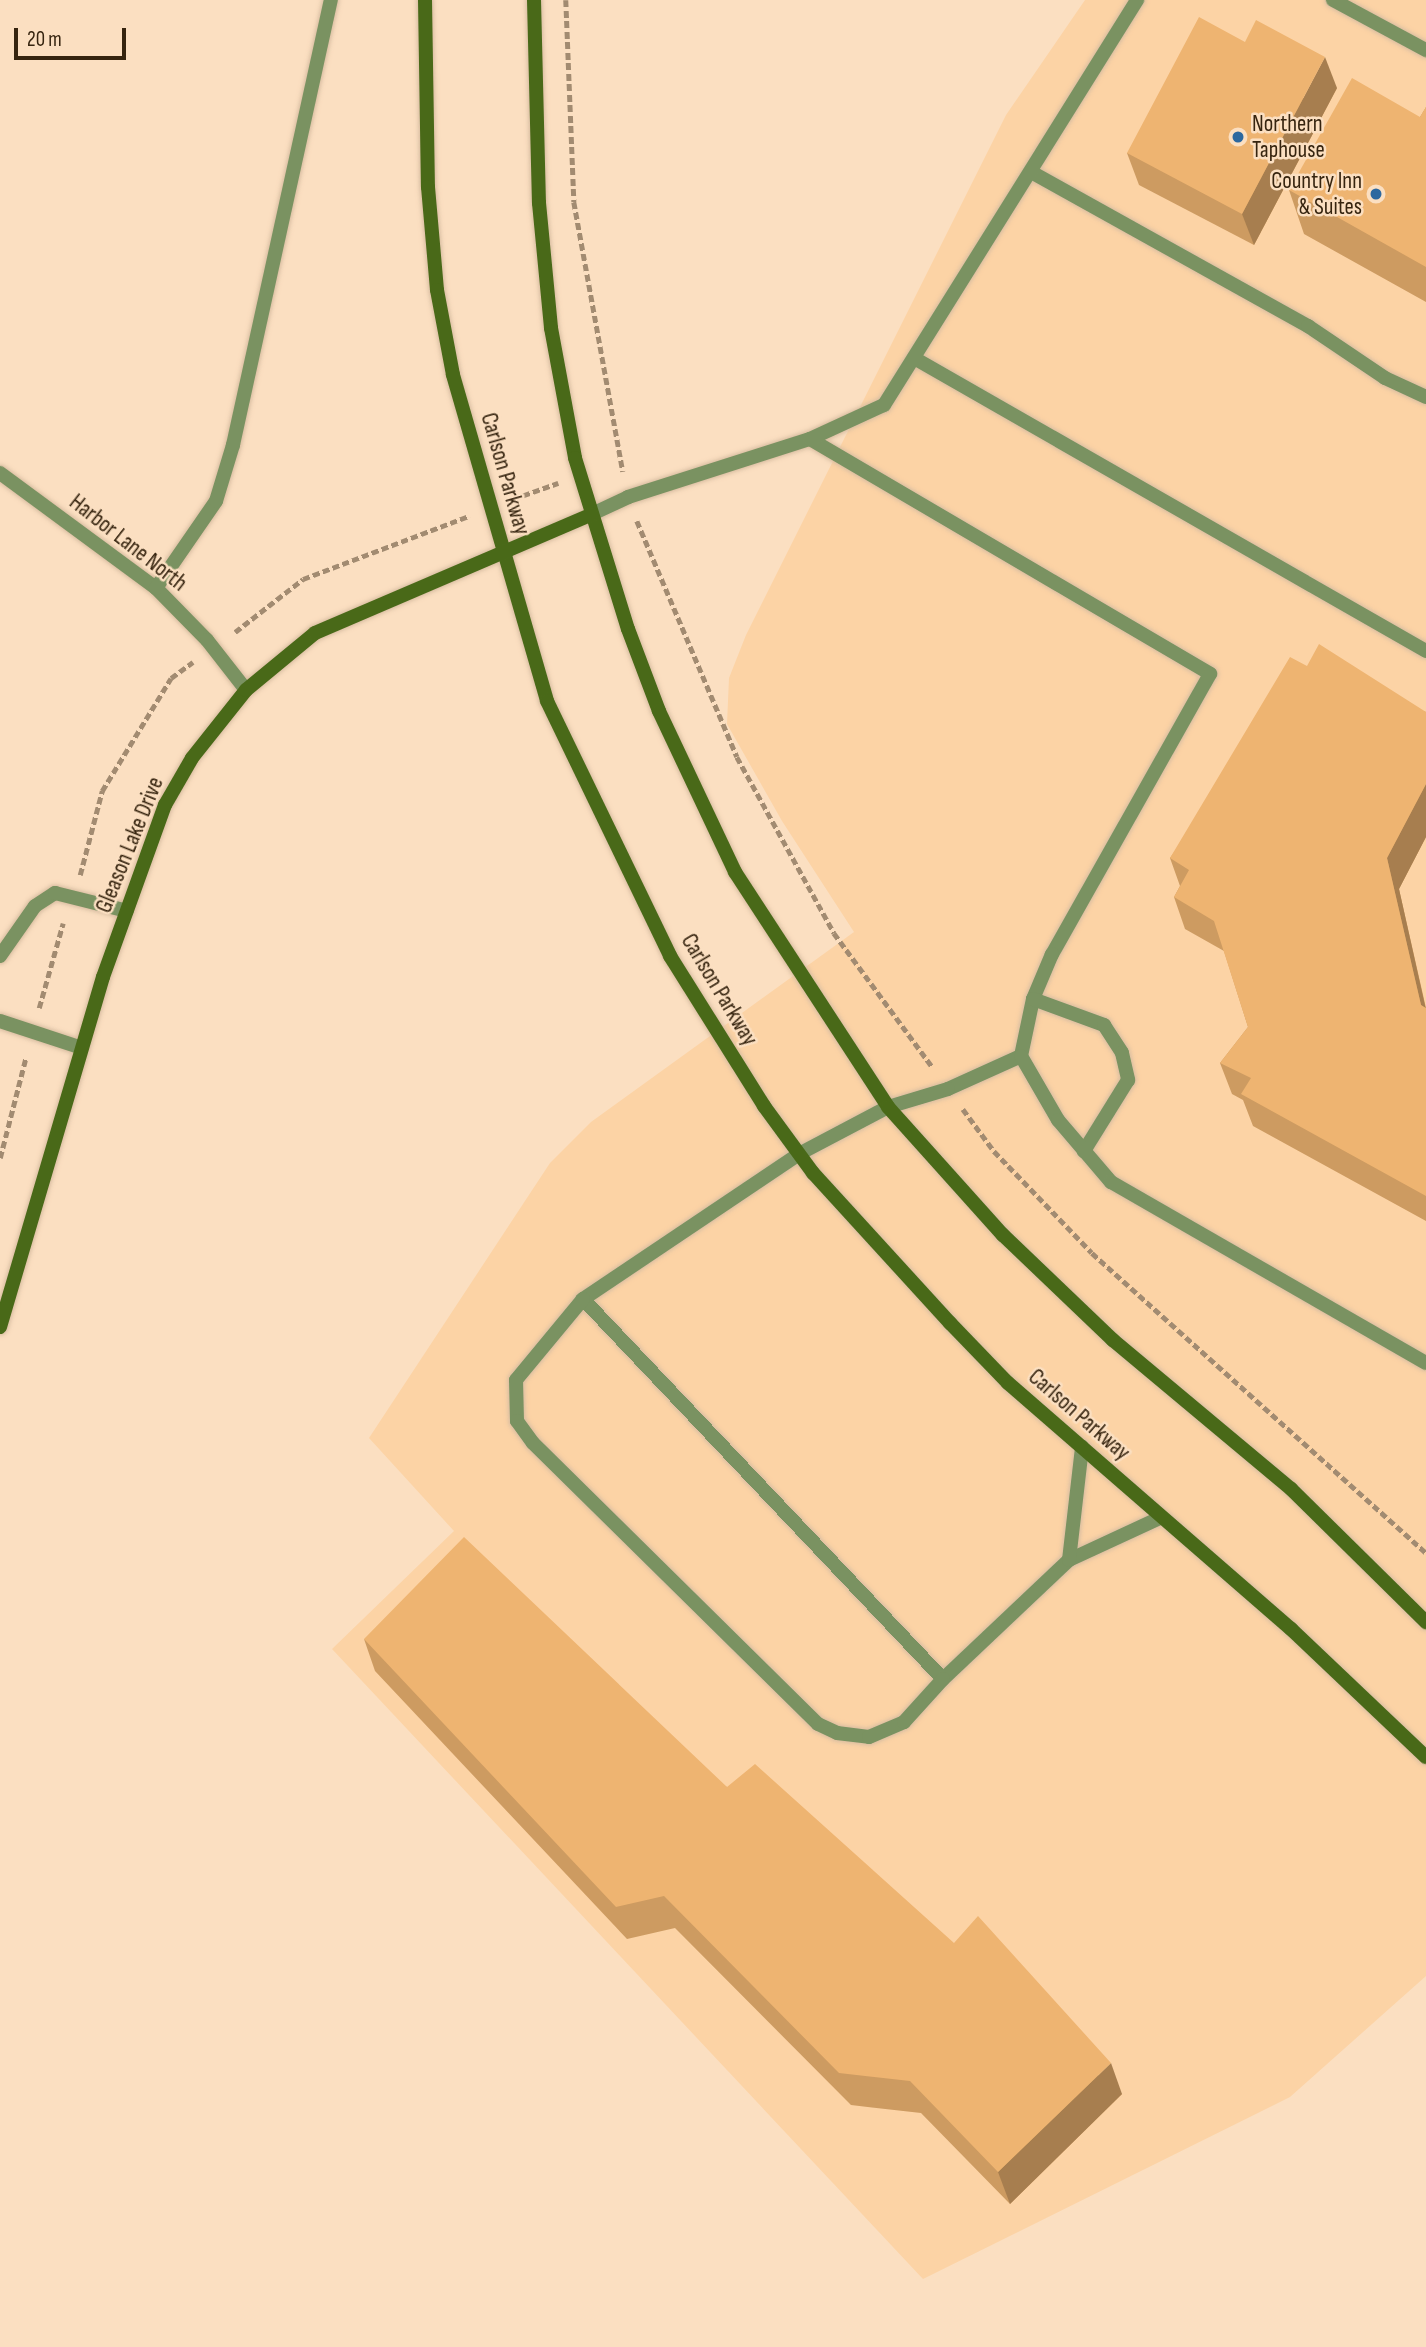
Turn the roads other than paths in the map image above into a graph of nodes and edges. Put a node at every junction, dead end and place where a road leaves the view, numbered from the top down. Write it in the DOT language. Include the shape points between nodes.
graph roads {
  1 [pos="331,0"];
  2 [pos="425,0"];
  3 [pos="534,0"];
  4 [pos="1137,0"];
  5 [pos="1333,0"];
  6 [pos="1426,50"];
  7 [pos="1033,173"];
  8 [pos="914,358"];
  9 [pos="1426,397"];
  10 [pos="810,439"];
  11 [pos="0,473"];
  12 [pos="592,514"];
  13 [pos="503,552"];
  14 [pos="156,588"];
  15 [pos="1426,651"];
  16 [pos="246,690"];
  17 [pos="127,911"];
  18 [pos="0,956"];
  19 [pos="1033,999"];
  20 [pos="0,1021"];
  21 [pos="82,1048"];
  22 [pos="1021,1056"];
  23 [pos="888,1107"];
  24 [pos="1084,1151"];
  25 [pos="799,1154"];
  26 [pos="583,1300"];
  27 [pos="0,1328"];
  28 [pos="1426,1363"];
  29 [pos="1082,1447"];
  30 [pos="1162,1517"];
  31 [pos="1069,1560"];
  32 [pos="1426,1622"];
  33 [pos="943,1679"];
  34 [pos="1426,1757"];
  1 -- 14 [label="street" via="233,445 216,501"];
  2 -- 13 [label="main road, Carlson Parkway" via="428,187 438,290 457,388"];
  3 -- 12 [label="main road" via="539,203 551,328 575,458"];
  4 -- 7 [label="street"];
  5 -- 6 [label="street"];
  7 -- 8 [label="street"];
  7 -- 9 [label="street" via="1308,326 1385,378"];
  8 -- 10 [label="street" via="884,405"];
  8 -- 15 [label="street"];
  10 -- 12 [label="street" via="628,497"];
  10 -- 19 [label="street" via="1210,674 1052,954"];
  11 -- 14 [label="street, Harbor Lane North"];
  12 -- 13 [label="main road, Gleason Lake Drive"];
  12 -- 23 [label="main road" via="660,711 730,861"];
  13 -- 16 [label="main road, Gleason Lake Drive" via="315,632"];
  13 -- 25 [label="main road, Carlson Parkway" via="547,701 635,890 670,956"];
  14 -- 16 [label="street, Harbor Lane North" via="208,640"];
  16 -- 17 [label="main road, Gleason Lake Drive" via="192,758 165,805"];
  17 -- 18 [label="street" via="55,893 34,906"];
  17 -- 21 [label="main road, Gleason Lake Drive"];
  19 -- 22 [label="street"];
  19 -- 24 [label="street" via="1104,1025 1122,1053 1128,1080"];
  20 -- 21 [label="street"];
  21 -- 27 [label="main road, Gleason Lake Drive"];
  22 -- 23 [label="street" via="948,1088"];
  22 -- 24 [label="street" via="1058,1120"];
  23 -- 25 [label="street"];
  23 -- 32 [label="main road" via="1003,1235 1113,1340 1291,1489"];
  24 -- 28 [label="street" via="1111,1182"];
  25 -- 26 [label="street"];
  25 -- 29 [label="main road, Carlson Parkway" via="969,1343"];
  26 -- 33 [label="street"];
  26 -- 33 [label="street" via="516,1380 517,1421 533,1443 818,1724 837,1733 869,1737 904,1722"];
  29 -- 30 [label="main road, Carlson Parkway"];
  29 -- 31 [label="street"];
  30 -- 31 [label="street"];
  30 -- 34 [label="main road, Carlson Parkway" via="1291,1629"];
  31 -- 33 [label="street"];
}
